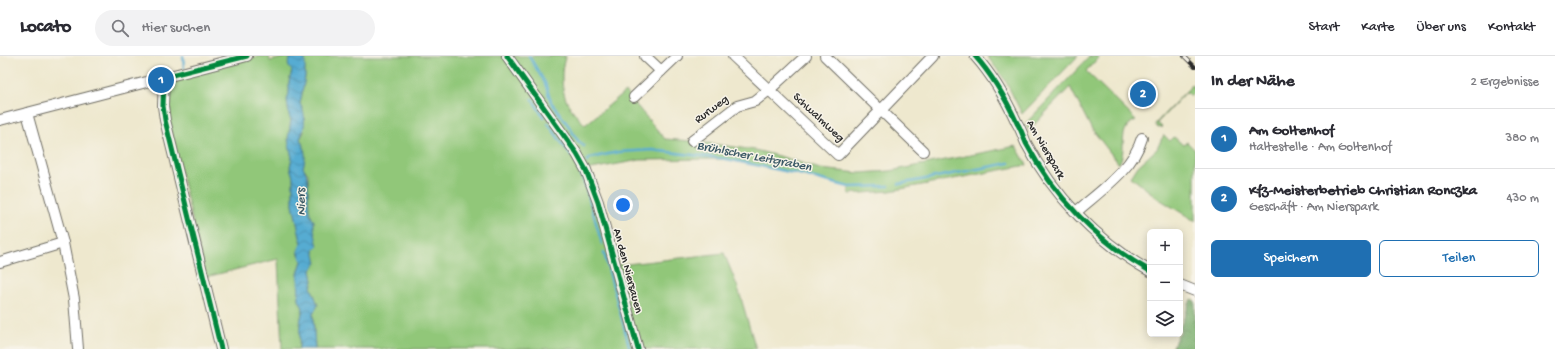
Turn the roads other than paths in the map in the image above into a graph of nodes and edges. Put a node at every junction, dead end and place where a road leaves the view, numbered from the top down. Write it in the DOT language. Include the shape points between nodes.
graph roads {
  1 [pos="246,56"];
  2 [pos="507,56"];
  3 [pos="645,56"];
  4 [pos="677,56"];
  5 [pos="733,56"];
  6 [pos="806,56"];
  7 [pos="825,56"];
  8 [pos="932,56"];
  9 [pos="975,56"];
  10 [pos="661,71"];
  11 [pos="164,77"];
  12 [pos="769,90"];
  13 [pos="634,97"];
  14 [pos="881,110"];
  15 [pos="27,113"];
  16 [pos="0,120"];
  17 [pos="1142,138"];
  18 [pos="692,141"];
  19 [pos="923,151"];
  20 [pos="1076,212"];
  21 [pos="63,243"];
  22 [pos="0,262"];
  23 [pos="1147,269"];
  24 [pos="1183,286"];
  25 [pos="1195,291"];
  26 [pos="78,349"];
  27 [pos="221,349"];
  28 [pos="638,349"];
  1 -- 11 [label="street"];
  2 -- 28 [label="street, An den Niersauen" via="586,170 598,202"];
  3 -- 10 [label="street"];
  4 -- 10 [label="street"];
  5 -- 12 [label="street"];
  6 -- 12 [label="street, Rurweg"];
  7 -- 14 [label="street"];
  8 -- 14 [label="street, Schwalmweg"];
  9 -- 20 [label="street, Am Nierspark" via="986,68 1052,186"];
  10 -- 13 [label="street"];
  11 -- 15 [label="street"];
  11 -- 27 [label="street" via="165,120"];
  12 -- 14 [label="street, Schwalmweg" via="838,155"];
  12 -- 18 [label="street, Rurweg" via="755,101 737,106"];
  14 -- 19 [label="street"];
  15 -- 16 [label="street"];
  15 -- 21 [label="street"];
  17 -- 20 [label="street" via="1129,164"];
  20 -- 23 [label="street, Am Nierspark" via="1114,247"];
  21 -- 22 [label="street"];
  21 -- 26 [label="street" via="74,299"];
  24 -- 25 [label="street"];
}
